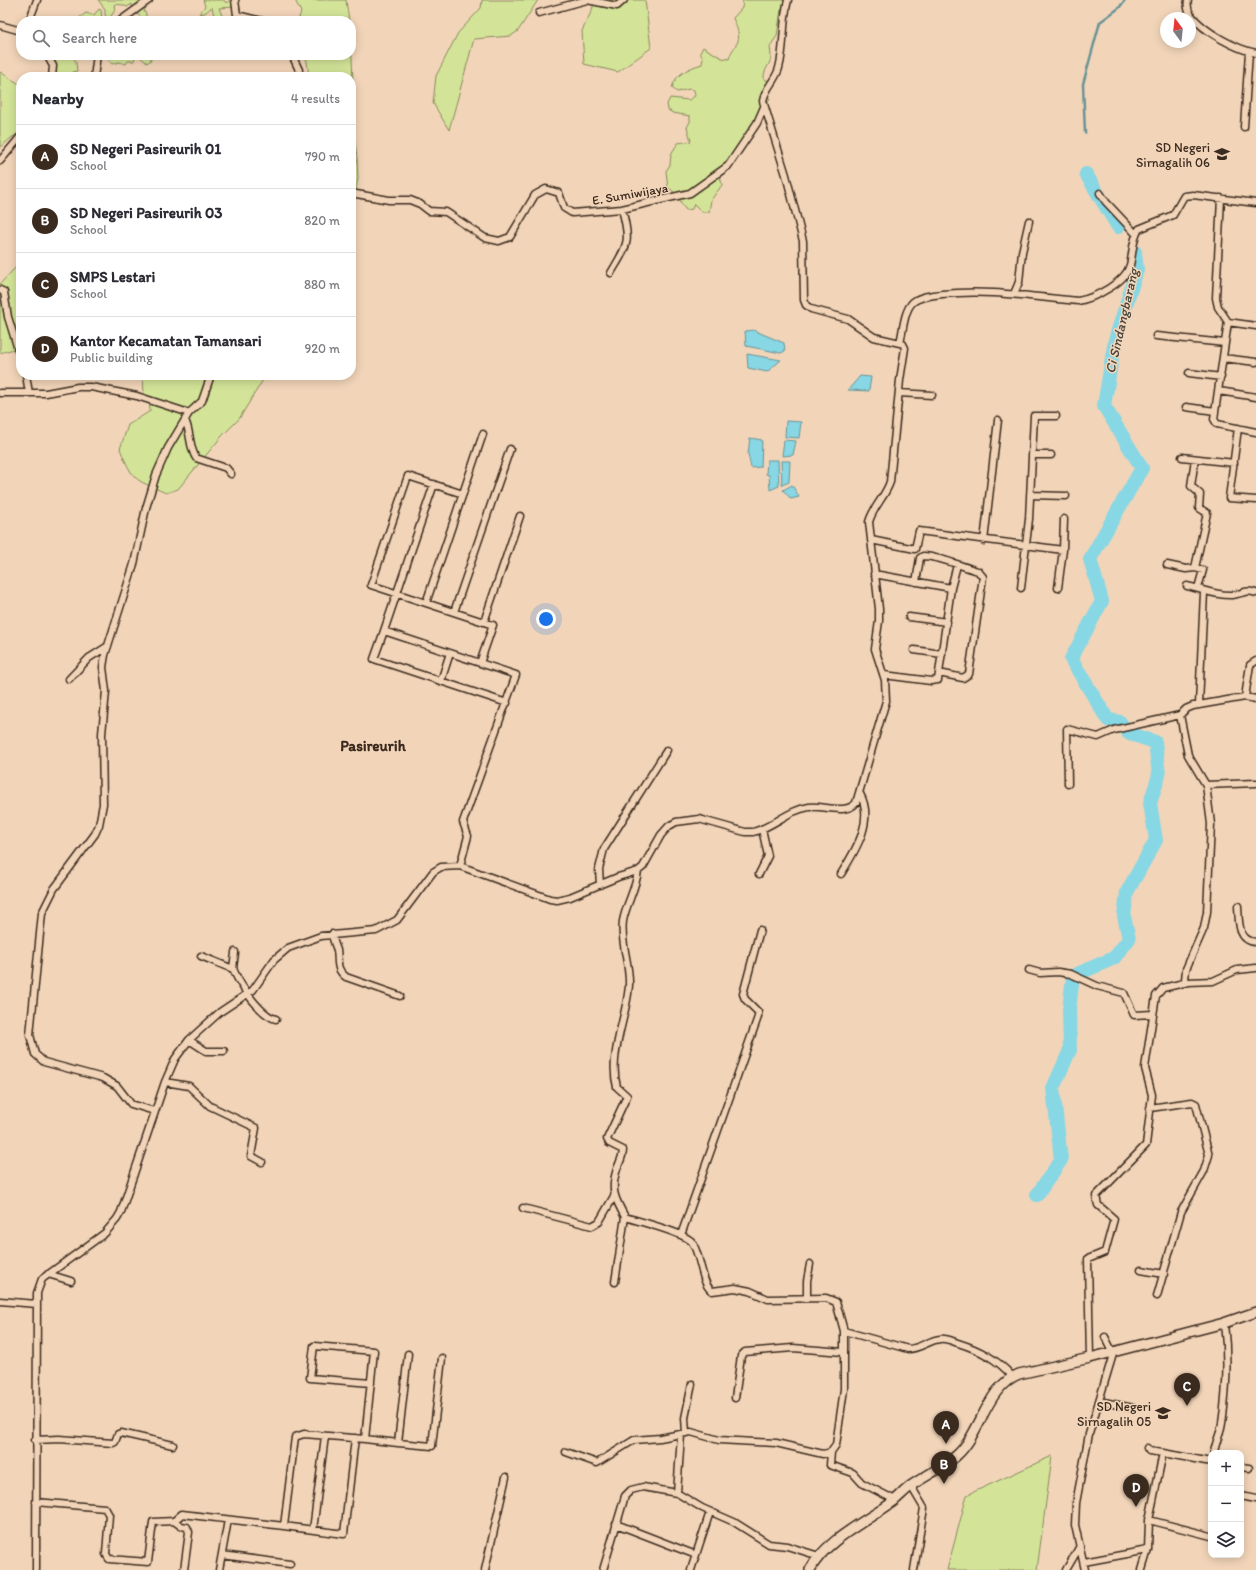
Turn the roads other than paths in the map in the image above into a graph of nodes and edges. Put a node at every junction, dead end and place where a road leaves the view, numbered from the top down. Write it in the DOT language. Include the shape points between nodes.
graph roads {
  1 [pos="37,0"];
  2 [pos="149,0"];
  3 [pos="235,0"];
  4 [pos="624,0"];
  5 [pos="788,0"];
  6 [pos="1188,0"];
  7 [pos="539,13"];
  8 [pos="31,16"];
  9 [pos="127,16"];
  10 [pos="241,16"];
  11 [pos="0,25"];
  12 [pos="16,30"];
  13 [pos="1249,52"];
  14 [pos="1256,53"];
  15 [pos="50,60"];
  16 [pos="96,60"];
  17 [pos="294,60"];
  18 [pos="299,70"];
  19 [pos="52,72"];
  20 [pos="95,72"];
  21 [pos="764,107"];
  22 [pos="1244,128"];
  23 [pos="16,142"];
  24 [pos="0,161"];
  25 [pos="1100,193"];
  26 [pos="356,194"];
  27 [pos="1221,198"];
  28 [pos="1256,203"];
  29 [pos="622,209"];
  30 [pos="1029,221"];
  31 [pos="1136,234"];
  32 [pos="611,273"];
  33 [pos="2,291"];
  34 [pos="1014,294"];
  35 [pos="1228,322"];
  36 [pos="1256,326"];
  37 [pos="1156,336"];
  38 [pos="900,342"];
  39 [pos="16,343"];
  40 [pos="1225,343"];
  41 [pos="1223,358"];
  42 [pos="1256,362"];
  43 [pos="1189,373"];
  44 [pos="1221,377"];
  45 [pos="27,380"];
  46 [pos="209,380"];
  47 [pos="1219,391"];
  48 [pos="0,393"];
  49 [pos="29,393"];
  50 [pos="899,393"];
  51 [pos="932,395"];
  52 [pos="1256,397"];
  53 [pos="1186,407"];
  54 [pos="1215,412"];
  55 [pos="189,413"];
  56 [pos="1056,416"];
  57 [pos="185,420"];
  58 [pos="998,420"];
  59 [pos="1238,428"];
  60 [pos="1256,432"];
  61 [pos="483,434"];
  62 [pos="510,449"];
  63 [pos="1032,455"];
  64 [pos="1051,455"];
  65 [pos="1182,457"];
  66 [pos="1195,459"];
  67 [pos="1234,463"];
  68 [pos="231,474"];
  69 [pos="434,484"];
  70 [pos="463,494"];
  71 [pos="1030,495"];
  72 [pos="1066,496"];
  73 [pos="1256,500"];
  74 [pos="520,516"];
  75 [pos="1064,519"];
  76 [pos="871,540"];
  77 [pos="984,541"];
  78 [pos="1026,546"];
  79 [pos="1063,550"];
  80 [pos="957,565"];
  81 [pos="1167,565"];
  82 [pos="1195,568"];
  83 [pos="874,574"];
  84 [pos="916,582"];
  85 [pos="1187,586"];
  86 [pos="952,588"];
  87 [pos="1021,588"];
  88 [pos="1058,588"];
  89 [pos="1201,590"];
  90 [pos="396,593"];
  91 [pos="1256,593"];
  92 [pos="426,603"];
  93 [pos="454,612"];
  94 [pos="909,617"];
  95 [pos="484,622"];
  96 [pos="947,622"];
  97 [pos="384,631"];
  98 [pos="108,646"];
  99 [pos="914,650"];
  100 [pos="450,653"];
  101 [pos="942,654"];
  102 [pos="1256,661"];
  103 [pos="480,663"];
  104 [pos="939,673"];
  105 [pos="884,675"];
  106 [pos="69,679"];
  107 [pos="441,681"];
  108 [pos="1245,697"];
  109 [pos="1256,699"];
  110 [pos="507,703"];
  111 [pos="1199,705"];
  112 [pos="1180,715"];
  113 [pos="667,750"];
  114 [pos="1256,783"];
  115 [pos="1068,784"];
  116 [pos="1206,785"];
  117 [pos="860,794"];
  118 [pos="762,829"];
  119 [pos="460,866"];
  120 [pos="638,872"];
  121 [pos="759,874"];
  122 [pos="841,874"];
  123 [pos="600,885"];
  124 [pos="1238,906"];
  125 [pos="760,930"];
  126 [pos="332,934"];
  127 [pos="1256,942"];
  128 [pos="235,952"];
  129 [pos="201,956"];
  130 [pos="1256,968"];
  131 [pos="234,969"];
  132 [pos="1029,970"];
  133 [pos="1188,982"];
  134 [pos="248,993"];
  135 [pos="400,996"];
  136 [pos="1154,1014"];
  137 [pos="276,1019"];
  138 [pos="188,1040"];
  139 [pos="224,1051"];
  140 [pos="165,1082"];
  141 [pos="1150,1108"];
  142 [pos="154,1111"];
  143 [pos="262,1162"];
  144 [pos="614,1196"];
  145 [pos="523,1208"];
  146 [pos="625,1217"];
  147 [pos="681,1234"];
  148 [pos="810,1264"];
  149 [pos="1141,1270"];
  150 [pos="48,1274"];
  151 [pos="1164,1274"];
  152 [pos="71,1281"];
  153 [pos="614,1282"];
  154 [pos="1157,1296"];
  155 [pos="807,1298"];
  156 [pos="0,1301"];
  157 [pos="37,1304"];
  158 [pos="1256,1312"];
  159 [pos="1224,1323"];
  160 [pos="844,1331"];
  161 [pos="1105,1336"];
  162 [pos="1113,1351"];
  163 [pos="843,1352"];
  164 [pos="408,1354"];
  165 [pos="442,1358"];
  166 [pos="1090,1358"];
  167 [pos="1012,1376"];
  168 [pos="371,1383"];
  169 [pos="692,1384"];
  170 [pos="735,1398"];
  171 [pos="1099,1401"];
  172 [pos="1133,1408"];
  173 [pos="684,1434"];
  174 [pos="325,1436"];
  175 [pos="355,1438"];
  176 [pos="365,1439"];
  177 [pos="35,1440"];
  178 [pos="398,1443"];
  179 [pos="173,1445"];
  180 [pos="1147,1448"];
  181 [pos="1215,1450"];
  182 [pos="566,1452"];
  183 [pos="831,1452"];
  184 [pos="1163,1453"];
  185 [pos="1208,1461"];
  186 [pos="1244,1467"];
  187 [pos="1249,1468"];
  188 [pos="506,1477"];
  189 [pos="910,1486"];
  190 [pos="677,1493"];
  191 [pos="1244,1497"];
  192 [pos="1256,1499"];
  193 [pos="894,1500"];
  194 [pos="36,1502"];
  195 [pos="710,1512"];
  196 [pos="190,1516"];
  197 [pos="228,1520"];
  198 [pos="1150,1520"];
  199 [pos="174,1521"];
  200 [pos="616,1524"];
  201 [pos="284,1526"];
  202 [pos="313,1530"];
  203 [pos="189,1532"];
  204 [pos="1208,1535"];
  205 [pos="1080,1546"];
  206 [pos="1148,1550"];
  207 [pos="222,1555"];
  208 [pos="696,1555"];
  209 [pos="819,1556"];
  210 [pos="148,1562"];
  211 [pos="1084,1562"];
  212 [pos="290,1564"];
  213 [pos="36,1570"];
  214 [pos="147,1570"];
  215 [pos="184,1570"];
  216 [pos="220,1570"];
  217 [pos="485,1570"];
  218 [pos="603,1570"];
  219 [pos="691,1570"];
  220 [pos="810,1570"];
  221 [pos="914,1570"];
  222 [pos="1066,1570"];
  223 [pos="1085,1570"];
  224 [pos="1142,1570"];
  1 -- 8 [label="street"];
  2 -- 9 [label="street"];
  3 -- 10 [label="street" via="237,15"];
  4 -- 7 [label="street" via="617,6 587,0"];
  5 -- 21 [label="street, E. Sumiwijaya" via="780,66 765,93"];
  6 -- 13 [label="street" via="1191,16 1233,46"];
  11 -- 12 [label="street"];
  13 -- 14 [label="street"];
  13 -- 22 [label="street"];
  15 -- 19 [label="street"];
  16 -- 20 [label="street"];
  17 -- 18 [label="street"];
  21 -- 29 [label="street, E. Sumiwijaya" via="757,123 728,166 702,186 690,193"];
  21 -- 38 [label="street" via="786,175 803,241 806,305 848,319 874,337"];
  23 -- 24 [label="street"];
  25 -- 31 [label="street"];
  26 -- 29 [label="street, E. Sumiwijaya" via="389,200 410,200 429,211 446,212 485,238 499,241 510,237 531,200 546,189 559,193 568,212"];
  27 -- 28 [label="street"];
  27 -- 31 [label="street" via="1184,196 1173,215 1143,226"];
  27 -- 35 [label="street" via="1216,298 1218,307"];
  29 -- 32 [label="street" via="627,228 627,243"];
  30 -- 34 [label="street" via="1019,282"];
  31 -- 34 [label="street" via="1128,272 1123,278 1094,296 1078,301"];
  33 -- 39 [label="street"];
  34 -- 38 [label="street" via="967,292 917,299 908,311"];
  35 -- 36 [label="street"];
  35 -- 40 [label="street"];
  37 -- 40 [label="street"];
  38 -- 50 [label="street" via="905,348"];
  40 -- 41 [label="street"];
  41 -- 42 [label="street"];
  41 -- 44 [label="street"];
  43 -- 44 [label="street"];
  44 -- 47 [label="street"];
  45 -- 49 [label="street"];
  46 -- 55 [label="street" via="202,401"];
  47 -- 52 [label="street"];
  47 -- 54 [label="street"];
  48 -- 49 [label="street"];
  49 -- 55 [label="street" via="46,393 78,387 100,388 137,396"];
  50 -- 51 [label="street"];
  50 -- 76 [label="street" via="890,482 871,514"];
  53 -- 54 [label="street"];
  54 -- 59 [label="street" via="1214,419 1217,424"];
  55 -- 57 [label="street"];
  56 -- 63 [label="street" via="1034,416"];
  57 -- 68 [label="street" via="196,458 226,468"];
  57 -- 98 [label="street" via="156,475 134,564"];
  58 -- 77 [label="street"];
  59 -- 60 [label="street"];
  59 -- 67 [label="street"];
  61 -- 70 [label="street"];
  62 -- 93 [label="street"];
  63 -- 64 [label="street"];
  63 -- 71 [label="street"];
  65 -- 66 [label="street"];
  66 -- 67 [label="street"];
  66 -- 82 [label="street" via="1191,486 1200,494 1199,508 1207,513"];
  67 -- 73 [label="street" via="1229,498"];
  69 -- 70 [label="street"];
  69 -- 90 [label="street"];
  69 -- 90 [label="street" via="408,476 400,498 371,585"];
  70 -- 92 [label="street"];
  71 -- 72 [label="street"];
  71 -- 78 [label="street"];
  74 -- 95 [label="street"];
  75 -- 79 [label="street"];
  76 -- 77 [label="street" via="915,549 919,531"];
  76 -- 83 [label="street"];
  77 -- 78 [label="street"];
  78 -- 79 [label="street"];
  78 -- 87 [label="street"];
  79 -- 88 [label="street"];
  80 -- 84 [label="street" via="923,556 920,558"];
  80 -- 86 [label="street"];
  80 -- 104 [label="street" via="978,571 983,577 972,659 967,677"];
  81 -- 82 [label="street"];
  82 -- 89 [label="street" via="1203,570"];
  83 -- 84 [label="street"];
  83 -- 105 [label="street" via="880,621 875,649"];
  84 -- 86 [label="street"];
  85 -- 89 [label="street"];
  86 -- 96 [label="street"];
  89 -- 91 [label="street" via="1232,595 1248,590"];
  89 -- 111 [label="street"];
  90 -- 92 [label="street"];
  90 -- 97 [label="street"];
  92 -- 93 [label="street"];
  93 -- 95 [label="street"];
  94 -- 96 [label="street"];
  95 -- 103 [label="street" via="493,625"];
  96 -- 101 [label="street"];
  97 -- 100 [label="street"];
  97 -- 107 [label="street" via="374,659"];
  98 -- 106 [label="street" via="89,658"];
  98 -- 142 [label="street" via="103,661 106,684 102,719 102,816 93,838 54,889 42,914 31,1043 35,1054 44,1062 103,1078 117,1086 131,1104"];
  99 -- 101 [label="street"];
  100 -- 103 [label="street"];
  100 -- 107 [label="street"];
  101 -- 104 [label="street"];
  102 -- 108 [label="street" via="1250,665"];
  103 -- 110 [label="street" via="516,675"];
  104 -- 105 [label="street" via="936,681"];
  105 -- 117 [label="street" via="884,711"];
  107 -- 110 [label="street"];
  108 -- 109 [label="street"];
  108 -- 111 [label="street"];
  110 -- 119 [label="street" via="463,822 468,836"];
  111 -- 112 [label="street" via="1186,709"];
  112 -- 115 [label="street" via="1119,728 1098,737 1067,729"];
  112 -- 116 [label="street" via="1188,755"];
  113 -- 123 [label="street" via="604,849 599,869"];
  114 -- 116 [label="street"];
  116 -- 133 [label="street" via="1211,824 1207,912 1204,928 1186,969 1185,980"];
  117 -- 118 [label="street" via="851,808 802,808"];
  117 -- 122 [label="street" via="865,808 865,822 855,849"];
  118 -- 120 [label="street" via="745,832 699,819 676,822 661,835"];
  118 -- 121 [label="street" via="768,856"];
  119 -- 123 [label="street" via="557,900 570,898"];
  119 -- 126 [label="street" via="444,866 433,872 391,925 376,931"];
  120 -- 123 [label="street"];
  120 -- 144 [label="street" via="623,920 622,934 629,984 618,1038 615,1081 617,1087 627,1096 607,1139 609,1143 623,1150 614,1176"];
  124 -- 127 [label="street" via="1243,937"];
  125 -- 147 [label="street" via="744,994 745,999 758,1012 758,1017"];
  126 -- 134 [label="street" via="309,939 288,948 274,960 258,986"];
  126 -- 135 [label="street" via="340,973"];
  128 -- 131 [label="street"];
  129 -- 131 [label="street"];
  130 -- 133 [label="street" via="1237,970 1213,981"];
  131 -- 134 [label="street"];
  132 -- 136 [label="street" via="1073,975 1097,986 1124,993 1134,1015"];
  133 -- 136 [label="street" via="1160,990 1156,996"];
  134 -- 137 [label="street" via="265,1014"];
  134 -- 138 [label="street" via="220,1012"];
  136 -- 141 [label="street" via="1145,1068 1151,1092"];
  138 -- 139 [label="street" via="206,1051"];
  138 -- 140 [label="street"];
  140 -- 142 [label="street"];
  140 -- 143 [label="street" via="189,1086 210,1106 256,1128 251,1156"];
  141 -- 151 [label="street" via="1192,1102 1196,1104 1209,1153 1204,1171 1181,1212"];
  141 -- 166 [label="street" via="1145,1148 1096,1196 1098,1205 1115,1221 1105,1252 1088,1259"];
  142 -- 150 [label="street" via="117,1219 106,1233"];
  144 -- 145 [label="street" via="599,1222 592,1226"];
  144 -- 146 [label="street"];
  146 -- 147 [label="street"];
  146 -- 153 [label="street"];
  147 -- 155 [label="street" via="695,1247 707,1286 712,1291 735,1288 768,1299"];
  148 -- 155 [label="street"];
  149 -- 151 [label="street"];
  150 -- 152 [label="street"];
  150 -- 157 [label="street" via="39,1282"];
  151 -- 154 [label="street"];
  155 -- 160 [label="street" via="826,1298 836,1302"];
  156 -- 157 [label="street"];
  157 -- 177 [label="street"];
  158 -- 159 [label="main road"];
  159 -- 162 [label="main road"];
  159 -- 181 [label="street" via="1227,1354 1226,1389 1222,1424"];
  160 -- 163 [label="street"];
  160 -- 167 [label="street" via="908,1349 938,1339 948,1339 993,1358"];
  161 -- 162 [label="street"];
  162 -- 166 [label="main road"];
  162 -- 171 [label="street"];
  163 -- 170 [label="street" via="802,1348 745,1352 741,1356"];
  163 -- 183 [label="street" via="844,1398 836,1445"];
  164 -- 178 [label="street"];
  165 -- 178 [label="street" via="432,1446"];
  166 -- 167 [label="main road"];
  167 -- 189 [label="main road" via="1003,1383 957,1455"];
  168 -- 168 [label="street" via="310,1378 314,1346 374,1351"];
  168 -- 176 [label="street"];
  169 -- 173 [label="street"];
  171 -- 172 [label="street"];
  171 -- 205 [label="street" via="1089,1434 1076,1503 1075,1525"];
  173 -- 182 [label="street" via="634,1440 597,1463"];
  173 -- 183 [label="street" via="694,1432 719,1440 776,1443 823,1454"];
  173 -- 190 [label="street"];
  174 -- 175 [label="street"];
  174 -- 201 [label="street" via="304,1434 295,1437"];
  174 -- 202 [label="street"];
  175 -- 176 [label="street"];
  175 -- 202 [label="street" via="344,1534"];
  176 -- 178 [label="street"];
  177 -- 179 [label="street" via="114,1443 121,1433"];
  177 -- 194 [label="street"];
  180 -- 184 [label="street" via="1149,1451"];
  183 -- 193 [label="street" via="830,1465 853,1473 862,1484"];
  184 -- 185 [label="street"];
  184 -- 198 [label="street"];
  186 -- 187 [label="street"];
  188 -- 217 [label="street"];
  189 -- 193 [label="main road"];
  189 -- 221 [label="street" via="924,1508"];
  190 -- 195 [label="street"];
  190 -- 200 [label="street" via="643,1487 631,1490 625,1496"];
  191 -- 192 [label="street"];
  193 -- 209 [label="main road"];
  194 -- 210 [label="street" via="105,1508 109,1515 106,1554 109,1559"];
  194 -- 213 [label="street"];
  195 -- 208 [label="street"];
  195 -- 209 [label="street" via="734,1522 769,1544 787,1546"];
  196 -- 197 [label="street"];
  196 -- 199 [label="street" via="182,1514"];
  196 -- 203 [label="street"];
  197 -- 201 [label="street"];
  197 -- 207 [label="street"];
  198 -- 204 [label="street"];
  198 -- 206 [label="street"];
  199 -- 203 [label="street" via="187,1527"];
  199 -- 210 [label="street" via="153,1522"];
  200 -- 208 [label="street"];
  200 -- 218 [label="street"];
  201 -- 202 [label="street"];
  203 -- 215 [label="street"];
  205 -- 211 [label="street"];
  205 -- 222 [label="street"];
  206 -- 211 [label="street"];
  206 -- 224 [label="street"];
  207 -- 212 [label="street"];
  207 -- 216 [label="street"];
  208 -- 219 [label="street"];
  209 -- 220 [label="main road"];
  210 -- 214 [label="street"];
  211 -- 223 [label="street"];
}
